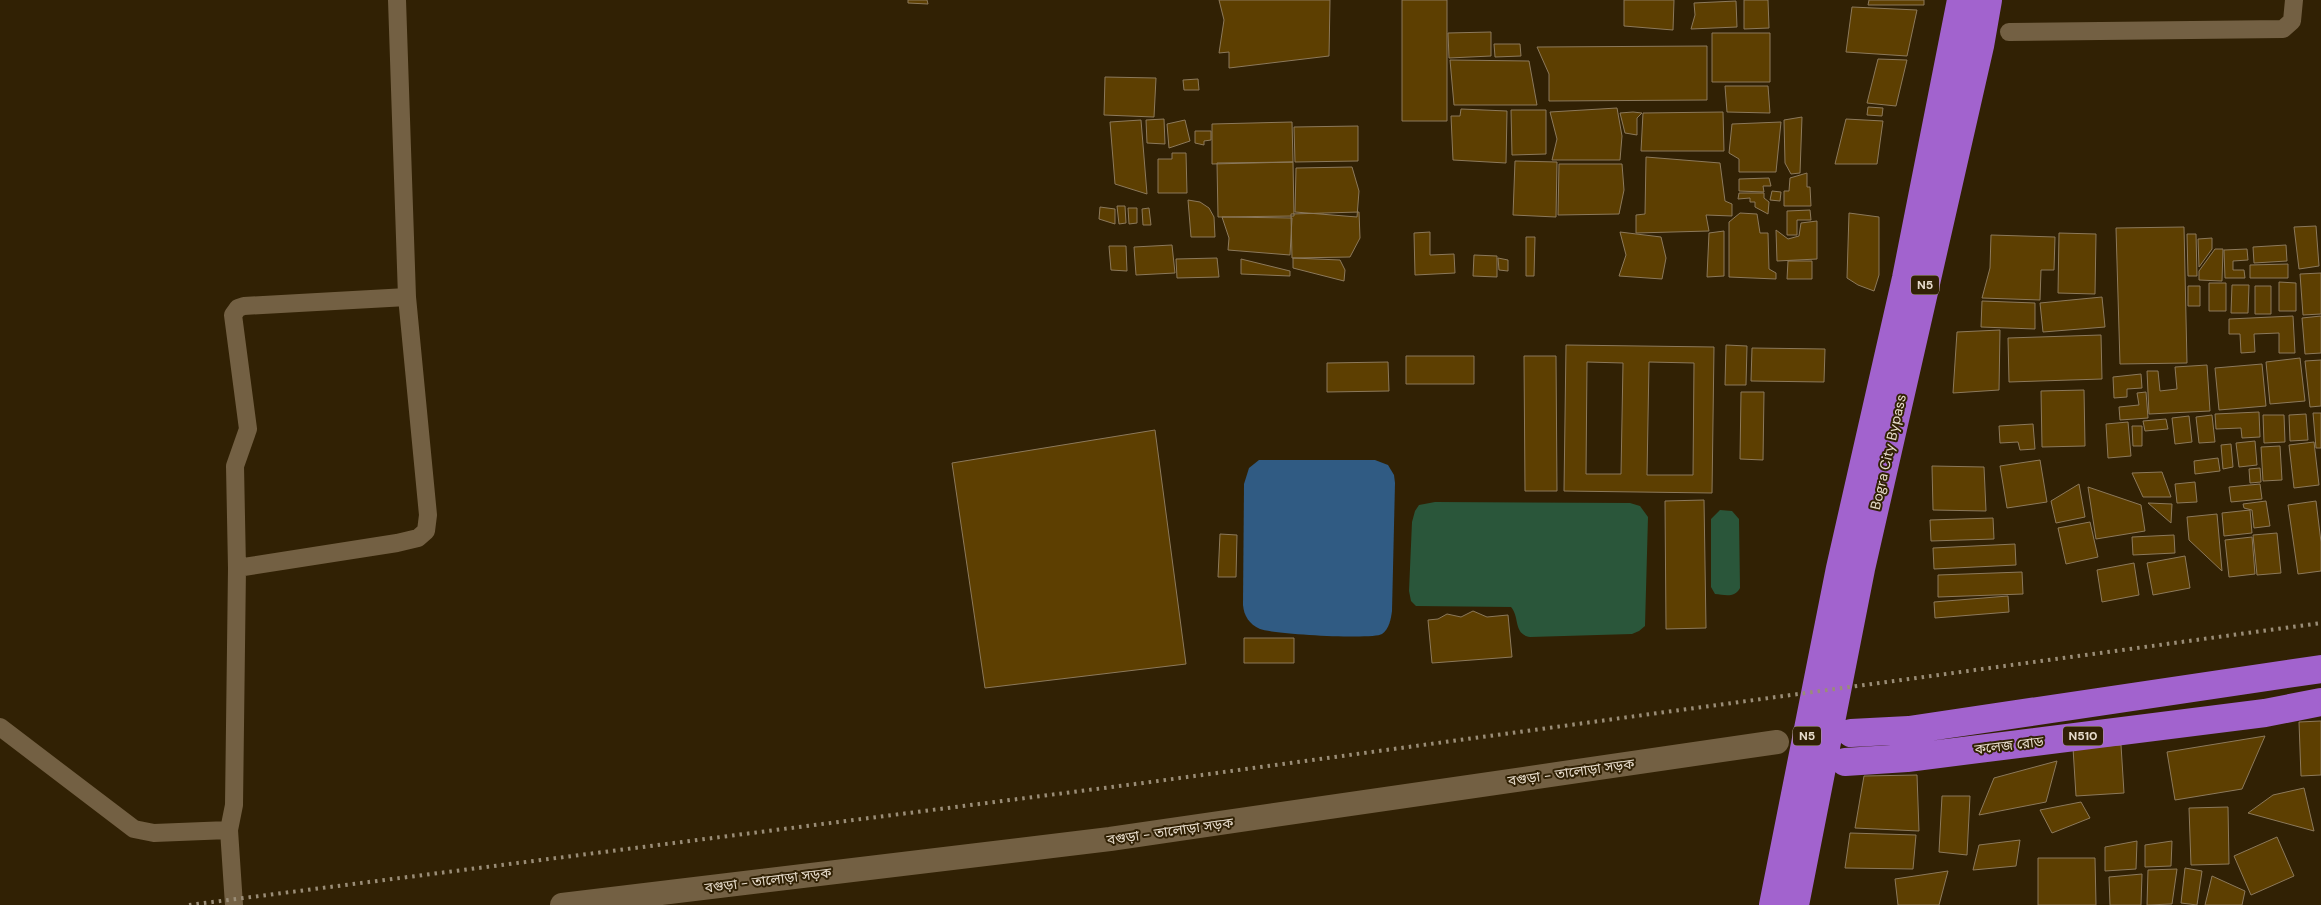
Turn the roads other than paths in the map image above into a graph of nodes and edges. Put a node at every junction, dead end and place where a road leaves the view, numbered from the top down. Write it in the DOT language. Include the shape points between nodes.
graph roads {
  1 [pos="397,0"];
  2 [pos="1961,0"];
  3 [pos="1988,0"];
  4 [pos="2294,0"];
  5 [pos="2009,32"];
  6 [pos="407,297"];
  7 [pos="237,568"];
  8 [pos="2321,669"];
  9 [pos="2321,702"];
  10 [pos="0,727"];
  11 [pos="1850,733"];
  12 [pos="1777,742"];
  13 [pos="1845,762"];
  14 [pos="229,830"];
  15 [pos="590,903"];
  16 [pos="234,905"];
  17 [pos="562,905"];
  18 [pos="1773,905"];
  19 [pos="1795,905"];
  1 -- 6 [label="street"];
  2 -- 18 [label="highway, Bogra City Bypass / N5" via="1906,278 1840,568"];
  3 -- 19 [label="highway, Bogra City Bypass / N5" via="1861,569"];
  4 -- 5 [label="street" via="2292,21 2283,29"];
  6 -- 7 [label="street" via="428,515 426,531 418,538 396,543"];
  6 -- 7 [label="street" via="238,308 234,315 248,429 235,466"];
  7 -- 14 [label="street" via="234,805"];
  8 -- 11 [label="highway, কলেজ রোড / N510" via="1909,730"];
  9 -- 13 [label="highway, কলেজ রোড / N510" via="2246,716 1907,758"];
  10 -- 14 [label="street" via="134,829 154,833"];
  12 -- 15 [label="street, বগুড়া - তালোড়া সড়ক" via="1110,839"];
  14 -- 16 [label="street"];
  15 -- 17 [label="street, বগুড়া - তালোড়া সড়ক"];
}
